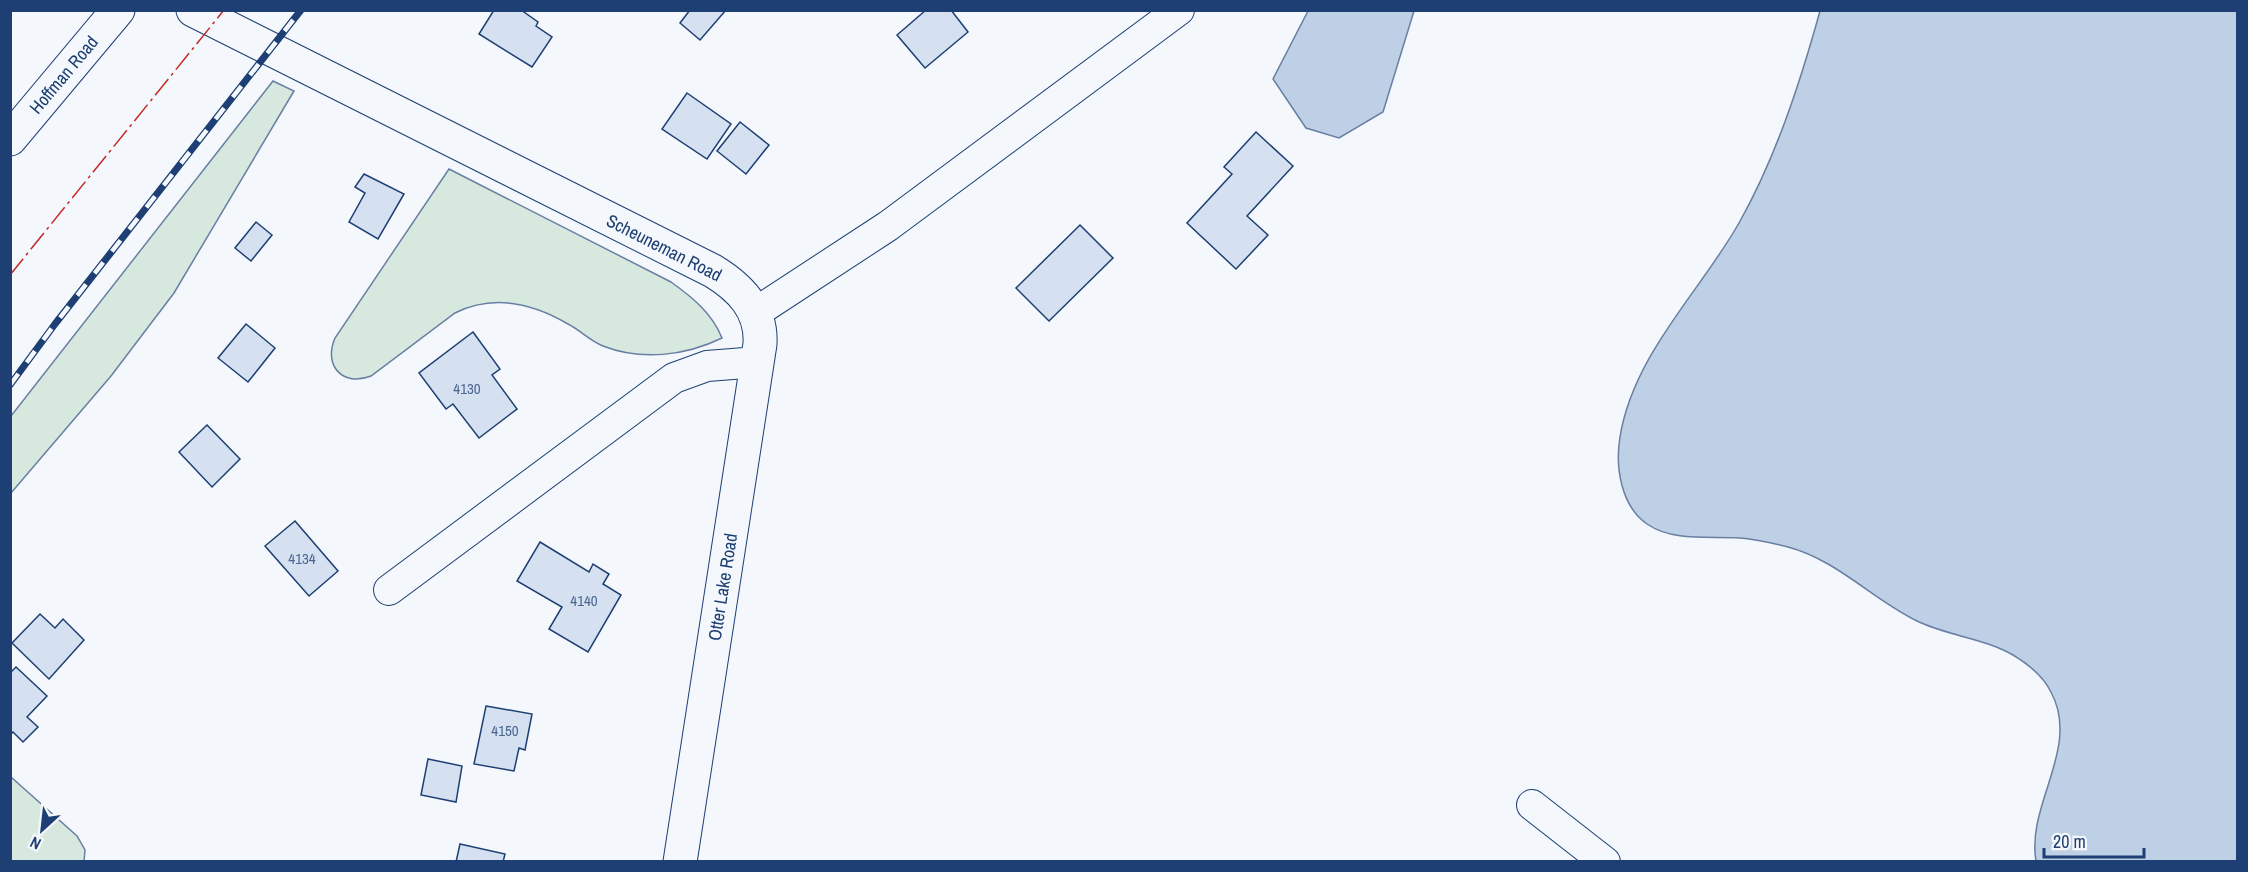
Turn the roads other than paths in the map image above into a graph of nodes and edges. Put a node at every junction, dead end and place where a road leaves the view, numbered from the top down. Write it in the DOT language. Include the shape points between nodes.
graph roads {
  1 [pos="118,10"];
  2 [pos="193,10"];
  3 [pos="1179,10"];
  4 [pos="10,139"];
  5 [pos="755,313"];
  6 [pos="758,362"];
  7 [pos="389,590"];
  8 [pos="1532,805"];
  9 [pos="681,861"];
  10 [pos="1605,861"];
  1 -- 4 [label="street, Hoffman Road"];
  2 -- 5 [label="street, Scheuneman Road" via="713,271 743,294"];
  3 -- 5 [label="street" via="888,226"];
  5 -- 6 [label="street, Otter Lake Road" via="761,333"];
  6 -- 7 [label="street" via="707,366 674,378"];
  6 -- 9 [label="street, Otter Lake Road"];
  8 -- 10 [label="street"];
}
